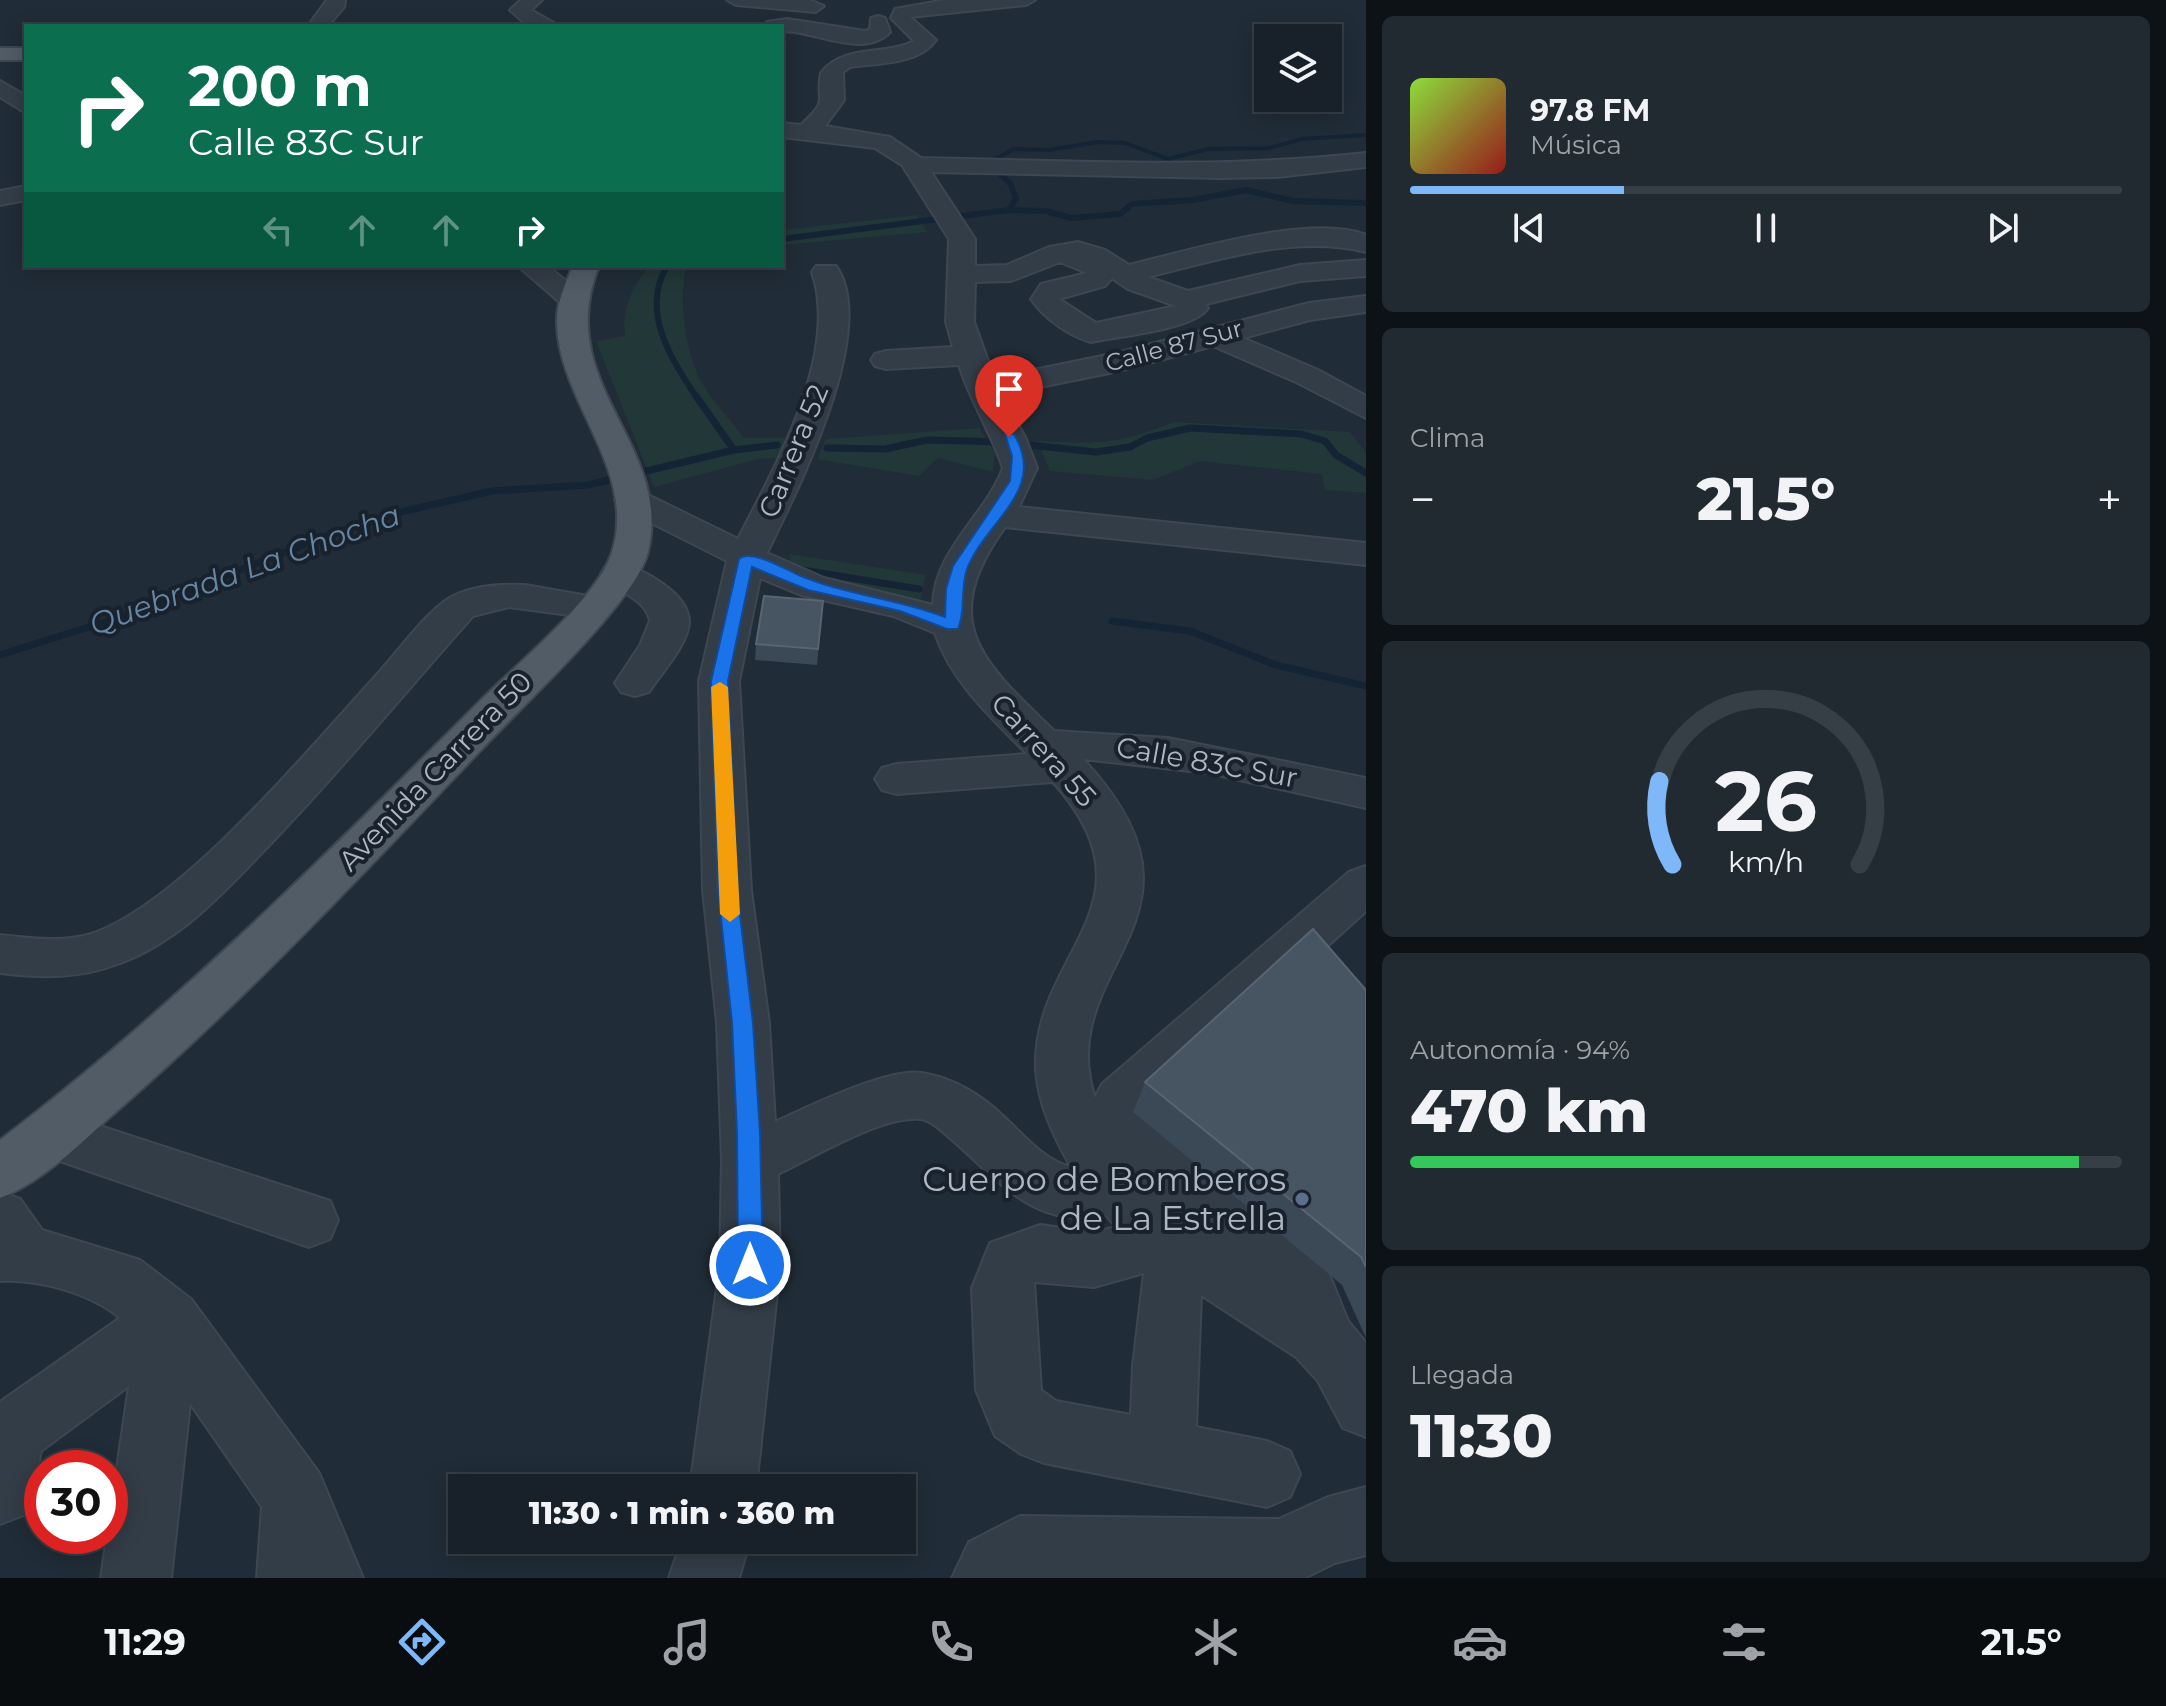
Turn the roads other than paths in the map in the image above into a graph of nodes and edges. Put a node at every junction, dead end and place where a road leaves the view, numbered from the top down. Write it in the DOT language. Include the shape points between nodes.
graph roads {
  1 [pos="336,0"];
  2 [pos="533,0"];
  3 [pos="736,0"];
  4 [pos="1026,0"];
  5 [pos="833,8"];
  6 [pos="901,15"];
  7 [pos="852,21"];
  8 [pos="320,24"];
  9 [pos="537,24"];
  10 [pos="784,26"];
  11 [pos="837,35"];
  12 [pos="0,54"];
  13 [pos="24,54"];
  14 [pos="0,87"];
  15 [pos="24,105"];
  16 [pos="784,130"];
  17 [pos="808,130"];
  18 [pos="1366,160"];
  19 [pos="915,165"];
  20 [pos="24,193"];
  21 [pos="0,198"];
  22 [pos="1366,244"];
  23 [pos="534,268"];
  24 [pos="585,268"];
  25 [pos="1366,268"];
  26 [pos="826,272"];
  27 [pos="1126,274"];
  28 [pos="961,276"];
  29 [pos="574,300"];
  30 [pos="1186,300"];
  31 [pos="1366,304"];
  32 [pos="1211,335"];
  33 [pos="968,355"];
  34 [pos="886,360"];
  35 [pos="982,390"];
  36 [pos="1366,409"];
  37 [pos="629,485"];
  38 [pos="993,515"];
  39 [pos="1366,554"];
  40 [pos="746,559"];
  41 [pos="605,590"];
  42 [pos="952,626"];
  43 [pos="635,683"];
  44 [pos="1056,756"];
  45 [pos="897,779"];
  46 [pos="1366,793"];
  47 [pos="1364,890"];
  48 [pos="0,954"];
  49 [pos="51,1134"];
  50 [pos="750,1160"];
  51 [pos="0,1173"];
  52 [pos="1117,1187"];
  53 [pos="309,1220"];
  54 [pos="8,1241"];
  55 [pos="1174,1243"];
  56 [pos="169,1320"];
  57 [pos="1319,1337"];
  58 [pos="1366,1405"];
  59 [pos="4,1455"];
  60 [pos="1163,1456"];
  61 [pos="725,1474"];
  62 [pos="1267,1474"];
  63 [pos="295,1497"];
  64 [pos="1366,1521"];
  65 [pos="712,1554"];
  66 [pos="1134,1565"];
  67 [pos="1285,1566"];
  68 [pos="136,1578"];
  69 [pos="292,1578"];
  70 [pos="328,1578"];
  71 [pos="704,1578"];
  72 [pos="987,1578"];
  1 -- 8 [label="street"];
  2 -- 9 [label="street" via="519,10"];
  3 -- 5 [label="street"];
  4 -- 6 [label="street" via="938,6"];
  6 -- 11 [label="street" via="877,17 881,30 874,35"];
  6 -- 17 [label="street" via="926,40 924,46 834,67 831,106"];
  7 -- 11 [label="street" via="853,27"];
  10 -- 11 [label="street"];
  12 -- 13 [label="main road"];
  14 -- 15 [label="street"];
  16 -- 17 [label="street"];
  17 -- 19 [label="street" via="882,142 902,151"];
  18 -- 19 [label="street" via="1220,171"];
  19 -- 28 [label="street" via="952,220 964,249"];
  20 -- 21 [label="street"];
  22 -- 27 [label="street" via="1351,238 1298,238"];
  23 -- 29 [label="street"];
  24 -- 29 [label="main road, Avenida Carrera 50"];
  25 -- 30 [label="street" via="1300,273"];
  26 -- 40 [label="street, Carrera 52" via="834,295 829,361 796,457"];
  27 -- 28 [label="street" via="1078,250 1011,273"];
  27 -- 30 [label="street"];
  28 -- 30 [label="street" via="1009,280 1069,260 1085,261 1101,275 1051,290 1045,299 1091,333 1178,316 1194,308"];
  28 -- 33 [label="street" via="960,322"];
  29 -- 37 [label="main road, Avenida Carrera 50" via="572,338"];
  31 -- 32 [label="street, Calle 87 Sur"];
  32 -- 35 [label="street, Calle 87 Sur" via="1119,362"];
  32 -- 36 [label="street" via="1307,376"];
  33 -- 34 [label="street"];
  33 -- 35 [label="street"];
  35 -- 38 [label="street" via="1014,446 1017,481"];
  37 -- 40 [label="street"];
  37 -- 41 [label="main road, Avenida Carrera 50" via="633,540"];
  38 -- 39 [label="street"];
  38 -- 42 [label="street" via="961,566"];
  40 -- 42 [label="street" via="814,587 905,607"];
  40 -- 50 [label="street, Carrera 52" via="719,681 727,890 743,1023"];
  41 -- 43 [label="street" via="652,592 669,608 672,618 666,634"];
  41 -- 48 [label="street" via="502,594 460,608 308,779 157,921 102,950 68,959"];
  41 -- 49 [label="main road, Avenida Carrera 50" via="295,914"];
  42 -- 44 [label="street, Carrera 55" via="975,671"];
  44 -- 45 [label="street, Calle 83C Sur"];
  44 -- 46 [label="street, Calle 83C Sur" via="1096,743 1159,748"];
  44 -- 52 [label="street, Carrera 55" via="1106,821 1121,874 1109,936 1081,987 1061,1045 1061,1085 1083,1138"];
  47 -- 57 [label="street" via="1121,1100 1117,1113 1122,1130 1289,1262 1307,1284 1317,1309"];
  49 -- 51 [label="main road, Avenida Carrera 50"];
  49 -- 53 [label="street"];
  50 -- 52 [label="street" via="886,1102 921,1096 978,1128 1031,1178 1074,1193"];
  50 -- 61 [label="street, Carrera 52" via="750,1265"];
  52 -- 55 [label="street, Carrera 55"];
  54 -- 56 [label="street" via="119,1280"];
  55 -- 57 [label="street, Carrera 55"];
  55 -- 60 [label="street"];
  55 -- 60 [label="street" via="1087,1259 1037,1250 1011,1263 1002,1288 1008,1390 1018,1413 1044,1431"];
  56 -- 59 [label="street"];
  56 -- 63 [label="street"];
  56 -- 68 [label="street"];
  57 -- 58 [label="street, Carrera 55" via="1350,1372"];
  60 -- 62 [label="street"];
  63 -- 69 [label="street"];
  63 -- 70 [label="street"];
  64 -- 67 [label="street" via="1328,1531"];
  65 -- 71 [label="street"];
  66 -- 67 [label="street"];
  66 -- 72 [label="street" via="1020,1550"];
}
